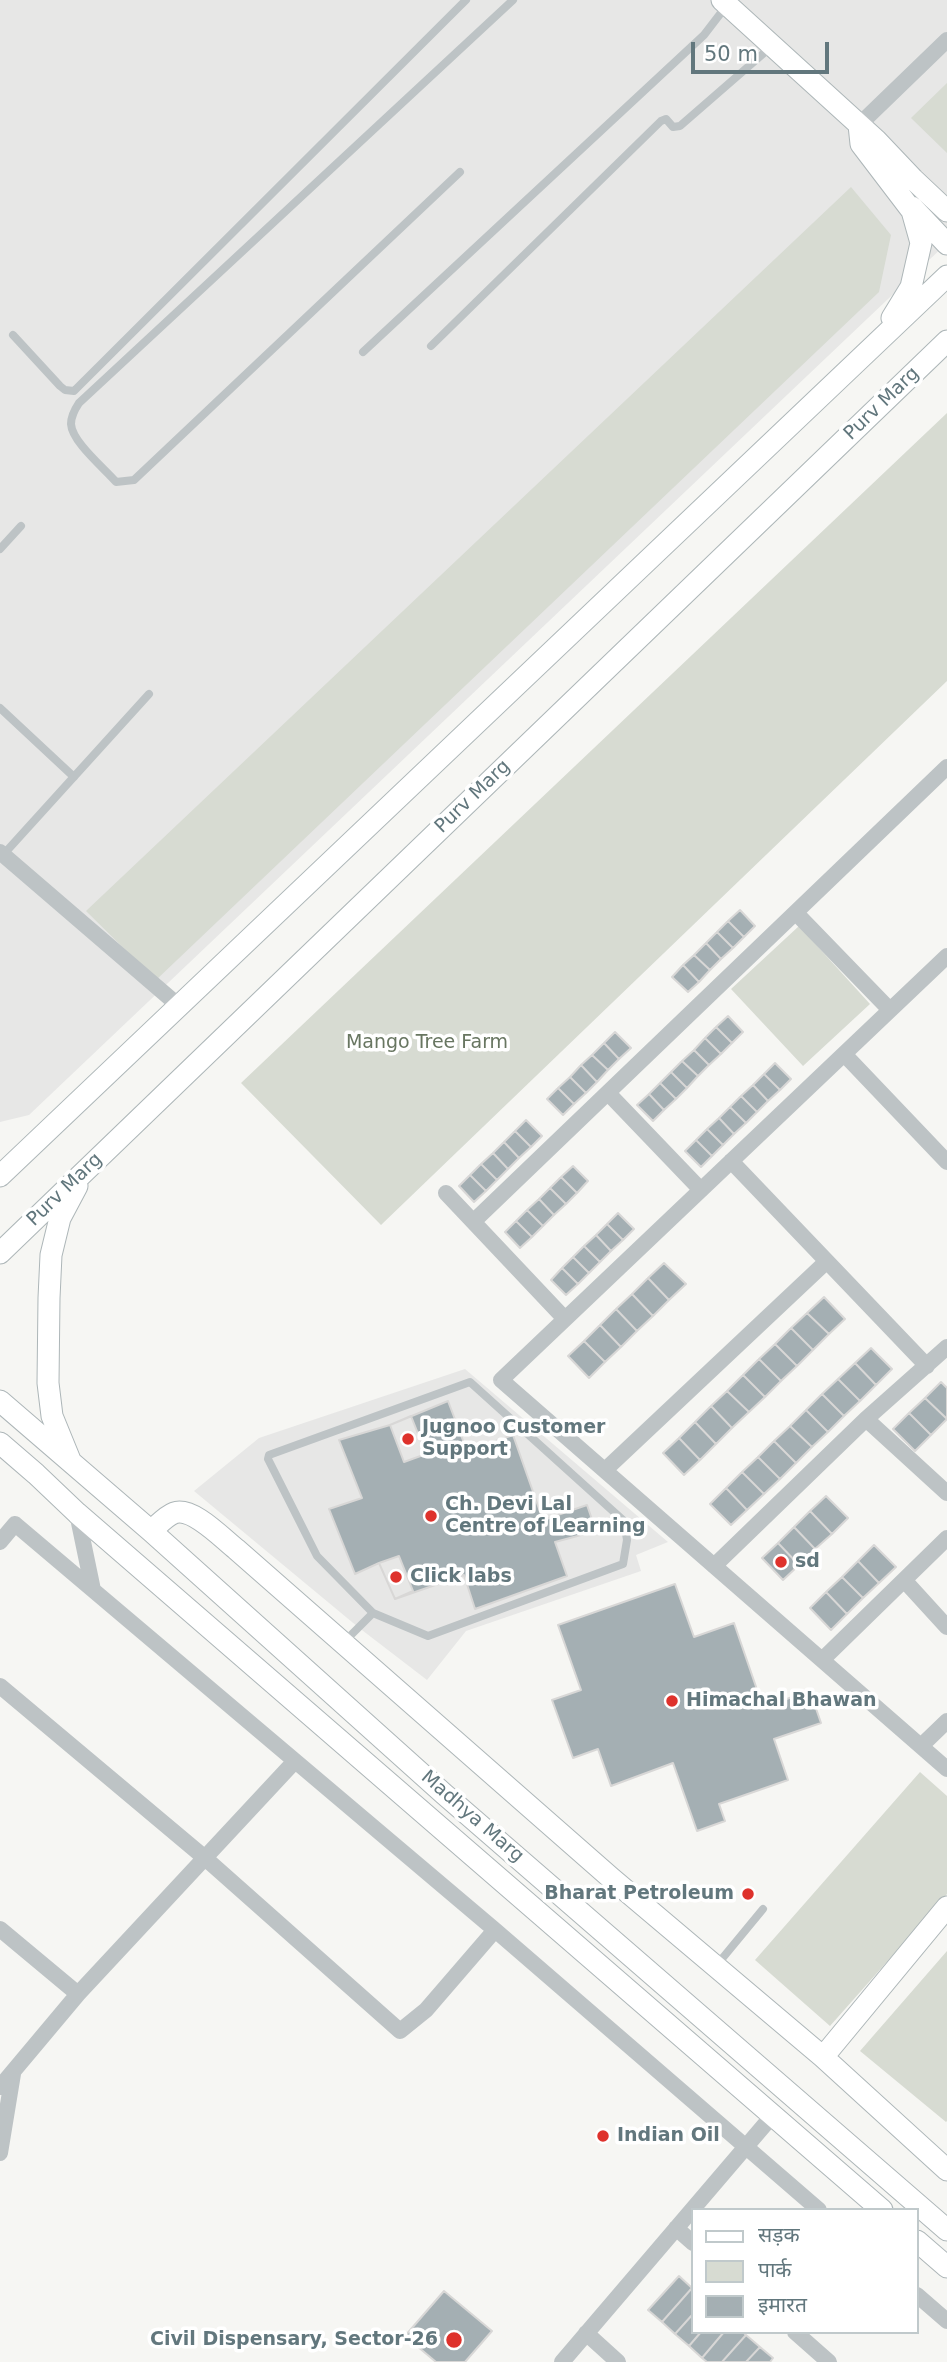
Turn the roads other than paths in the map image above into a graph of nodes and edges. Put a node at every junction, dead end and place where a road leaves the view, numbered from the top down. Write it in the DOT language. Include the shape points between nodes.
graph roads {
  1 [pos="466,0"];
  2 [pos="513,0"];
  3 [pos="724,2"];
  4 [pos="947,40"];
  5 [pos="772,46"];
  6 [pos="859,125"];
  7 [pos="460,172"];
  8 [pos="905,185"];
  9 [pos="947,197"];
  10 [pos="947,211"];
  11 [pos="947,244"];
  12 [pos="947,276"];
  13 [pos="13,335"];
  14 [pos="947,341"];
  15 [pos="878,342"];
  16 [pos="431,346"];
  17 [pos="363,352"];
  18 [pos="21,526"];
  19 [pos="0,549"];
  20 [pos="149,694"];
  21 [pos="0,708"];
  22 [pos="947,767"];
  23 [pos="74,777"];
  24 [pos="2,853"];
  25 [pos="796,913"];
  26 [pos="947,956"];
  27 [pos="179,1006"];
  28 [pos="890,1010"];
  29 [pos="844,1054"];
  30 [pos="608,1093"];
  31 [pos="30,1148"];
  32 [pos="0,1155"];
  33 [pos="731,1161"];
  34 [pos="947,1161"];
  35 [pos="87,1169"];
  36 [pos="0,1177"];
  37 [pos="701,1190"];
  38 [pos="446,1193"];
  39 [pos="474,1222"];
  40 [pos="0,1253"];
  41 [pos="826,1262"];
  42 [pos="565,1320"];
  43 [pos="947,1348"];
  44 [pos="927,1366"];
  45 [pos="0,1401"];
  46 [pos="866,1419"];
  47 [pos="0,1443"];
  48 [pos="0,1462"];
  49 [pos="73,1465"];
  50 [pos="605,1470"];
  51 [pos="37,1474"];
  52 [pos="947,1493"];
  53 [pos="78,1513"];
  54 [pos="152,1531"];
  55 [pos="947,1538"];
  56 [pos="0,1542"];
  57 [pos="714,1566"];
  58 [pos="904,1580"];
  59 [pos="93,1590"];
  60 [pos="373,1613"];
  61 [pos="947,1627"];
  62 [pos="343,1643"];
  63 [pos="822,1660"];
  64 [pos="0,1686"];
  65 [pos="947,1721"];
  66 [pos="921,1746"];
  67 [pos="295,1761"];
  68 [pos="947,1769"];
  69 [pos="205,1858"];
  70 [pos="947,1907"];
  71 [pos="763,1909"];
  72 [pos="0,1929"];
  73 [pos="495,1930"];
  74 [pos="714,1967"];
  75 [pos="78,1994"];
  76 [pos="822,2057"];
  77 [pos="13,2074"];
  78 [pos="0,2087"];
  79 [pos="773,2115"];
  80 [pos="746,2146"];
  81 [pos="0,2153"];
  82 [pos="947,2170"];
  83 [pos="693,2208"];
  84 [pos="817,2208"];
  85 [pos="880,2208"];
  86 [pos="692,2209"];
  87 [pos="676,2228"];
  88 [pos="947,2230"];
  89 [pos="692,2242"];
  90 [pos="919,2243"];
  91 [pos="947,2267"];
  92 [pos="919,2297"];
  93 [pos="947,2321"];
  94 [pos="586,2333"];
  95 [pos="797,2334"];
  96 [pos="562,2362"];
  97 [pos="618,2362"];
  98 [pos="829,2362"];
  1 -- 13 [label="lane" via="74,391 60,386"];
  2 -- 7 [label="lane" via="79,403 71,421 81,445 116,482 134,480"];
  3 -- 5 [label="main road"];
  3 -- 17 [label="lane" via="704,35"];
  4 -- 6 [label="street"];
  5 -- 6 [label="main road"];
  5 -- 16 [label="lane" via="680,126 661,121"];
  6 -- 8 [label="main road" via="876,140"];
  8 -- 9 [label="main road"];
  8 -- 10 [label="main road"];
  8 -- 11 [label="main road"];
  8 -- 15 [label="main road" via="921,243 911,287"];
  12 -- 15 [label="main road"];
  14 -- 35 [label="main road, Purv Marg"];
  15 -- 27 [label="main road"];
  18 -- 19 [label="lane"];
  20 -- 23 [label="lane"];
  21 -- 23 [label="lane"];
  22 -- 25 [label="street"];
  23 -- 24 [label="lane"];
  24 -- 27 [label="street"];
  25 -- 28 [label="street"];
  25 -- 30 [label="street"];
  26 -- 28 [label="street"];
  27 -- 31 [label="main road"];
  28 -- 29 [label="street"];
  29 -- 33 [label="street"];
  29 -- 34 [label="street"];
  30 -- 37 [label="street"];
  30 -- 39 [label="street"];
  31 -- 32 [label="main road"];
  31 -- 36 [label="main road"];
  33 -- 37 [label="street"];
  33 -- 41 [label="street"];
  35 -- 40 [label="main road, Purv Marg"];
  35 -- 49 [label="main road" via="60,1218 50,1266 49,1394 52,1416"];
  37 -- 42 [label="street"];
  38 -- 39 [label="street"];
  39 -- 42 [label="street"];
  41 -- 44 [label="street"];
  41 -- 50 [label="street"];
  42 -- 50 [label="street" via="501,1380"];
  43 -- 44 [label="street"];
  44 -- 46 [label="street"];
  45 -- 49 [label="main road, Madhya Marg"];
  46 -- 52 [label="street"];
  46 -- 57 [label="street"];
  47 -- 51 [label="main road, Madhya Marg"];
  48 -- 51 [label="main road"];
  49 -- 54 [label="main road, Madhya Marg"];
  50 -- 57 [label="street"];
  51 -- 53 [label="main road, Madhya Marg"];
  53 -- 59 [label="street"];
  53 -- 79 [label="main road, Madhya Marg"];
  54 -- 62 [label="main road" via="172,1513 193,1514"];
  54 -- 88 [label="main road, Madhya Marg" via="444,1794"];
  55 -- 58 [label="street"];
  56 -- 59 [label="street" via="15,1524"];
  57 -- 63 [label="street"];
  58 -- 61 [label="street"];
  58 -- 63 [label="street"];
  59 -- 67 [label="street"];
  60 -- 60 [label="lane" via="317,1556 268,1460 270,1455 470,1381 624,1521 623,1564 428,1636"];
  60 -- 62 [label="lane"];
  62 -- 74 [label="main road"];
  63 -- 66 [label="street"];
  64 -- 69 [label="street"];
  65 -- 66 [label="street"];
  66 -- 68 [label="street"];
  67 -- 69 [label="street"];
  67 -- 73 [label="street"];
  69 -- 73 [label="street" via="400,2031 426,2010"];
  69 -- 75 [label="street"];
  70 -- 76 [label="main road"];
  71 -- 74 [label="lane"];
  72 -- 75 [label="street"];
  73 -- 80 [label="street"];
  74 -- 76 [label="main road"];
  75 -- 77 [label="street"];
  76 -- 82 [label="main road"];
  77 -- 78 [label="street"];
  77 -- 81 [label="street"];
  79 -- 80 [label="street"];
  79 -- 85 [label="main road, Madhya Marg"];
  80 -- 83 [label="street"];
  80 -- 84 [label="street"];
  86 -- 87 [label="street"];
  87 -- 89 [label="street"];
  87 -- 94 [label="street"];
  90 -- 91 [label="main road"];
  92 -- 93 [label="street"];
  94 -- 96 [label="street"];
  94 -- 97 [label="street"];
  95 -- 98 [label="street"];
}
